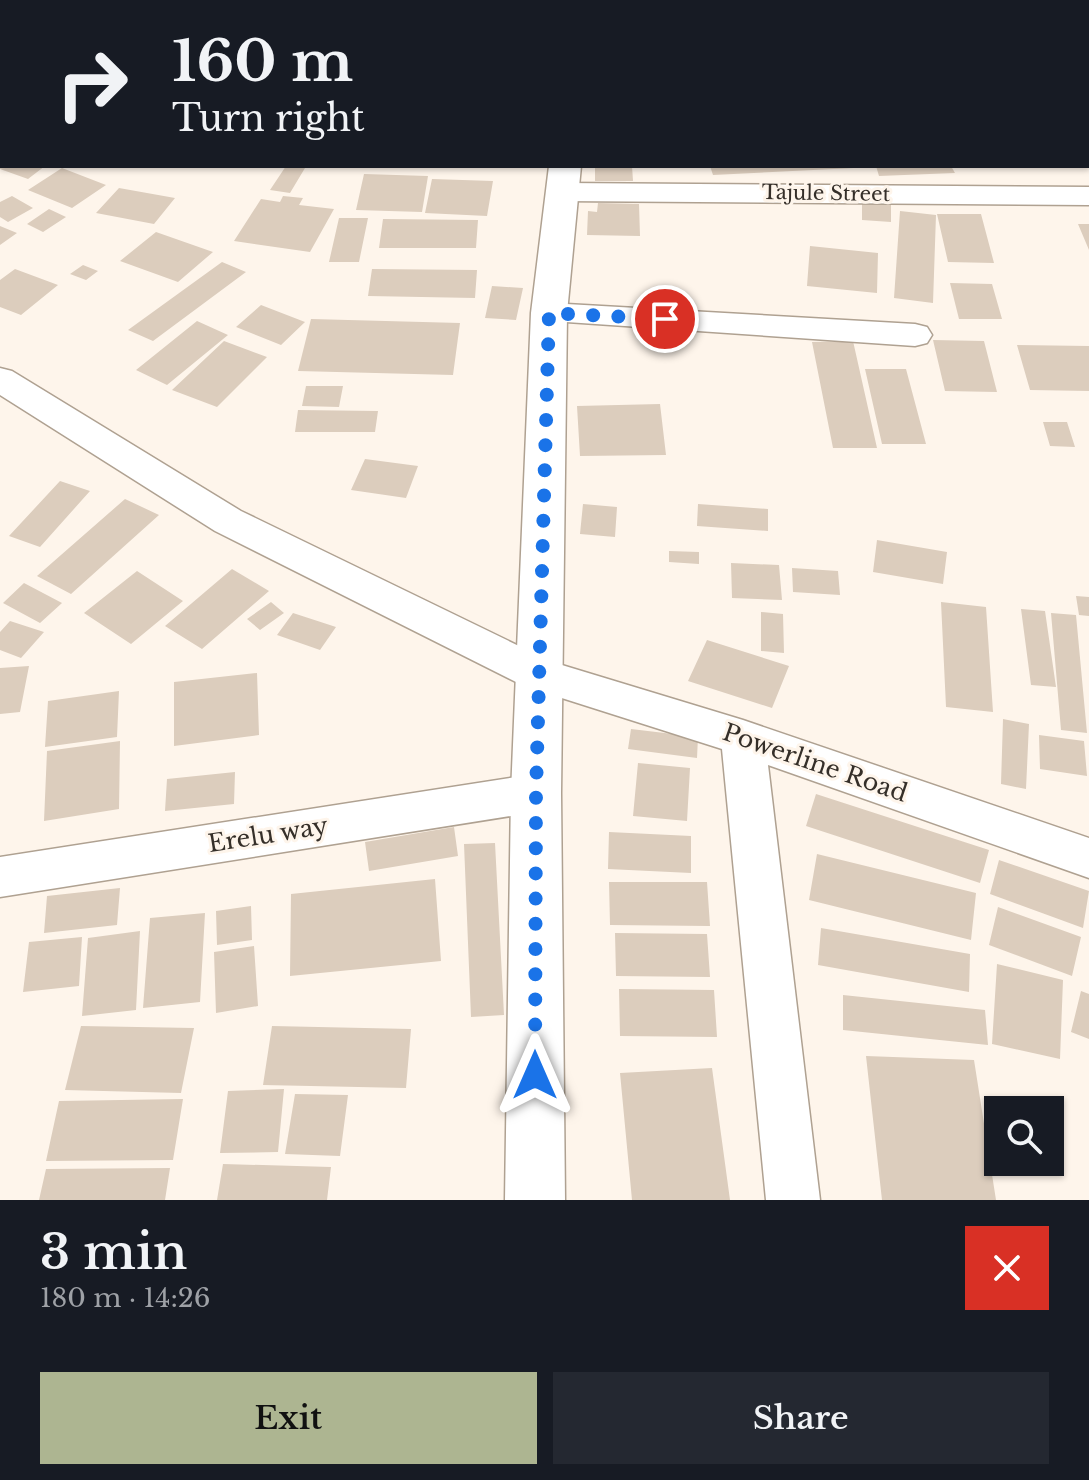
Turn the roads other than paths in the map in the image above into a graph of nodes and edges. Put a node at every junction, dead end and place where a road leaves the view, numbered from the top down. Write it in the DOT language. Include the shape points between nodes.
graph roads {
  1 [pos="564,179"];
  2 [pos="1089,196"];
  3 [pos="549,313"];
  4 [pos="915,335"];
  5 [pos="0,379"];
  6 [pos="539,674"];
  7 [pos="743,738"];
  8 [pos="536,793"];
  9 [pos="1089,858"];
  10 [pos="0,877"];
  11 [pos="535,1200"];
  12 [pos="793,1200"];
  1 -- 2 [label="street, Tajule Street"];
  1 -- 3 [label="street"];
  3 -- 4 [label="street"];
  3 -- 6 [label="street"];
  5 -- 6 [label="street, Powerline Road" via="228,521"];
  6 -- 7 [label="street, Powerline Road"];
  6 -- 8 [label="street"];
  7 -- 9 [label="street, Powerline Road"];
  7 -- 12 [label="street"];
  8 -- 10 [label="street, Erelu way"];
  8 -- 11 [label="street"];
}
